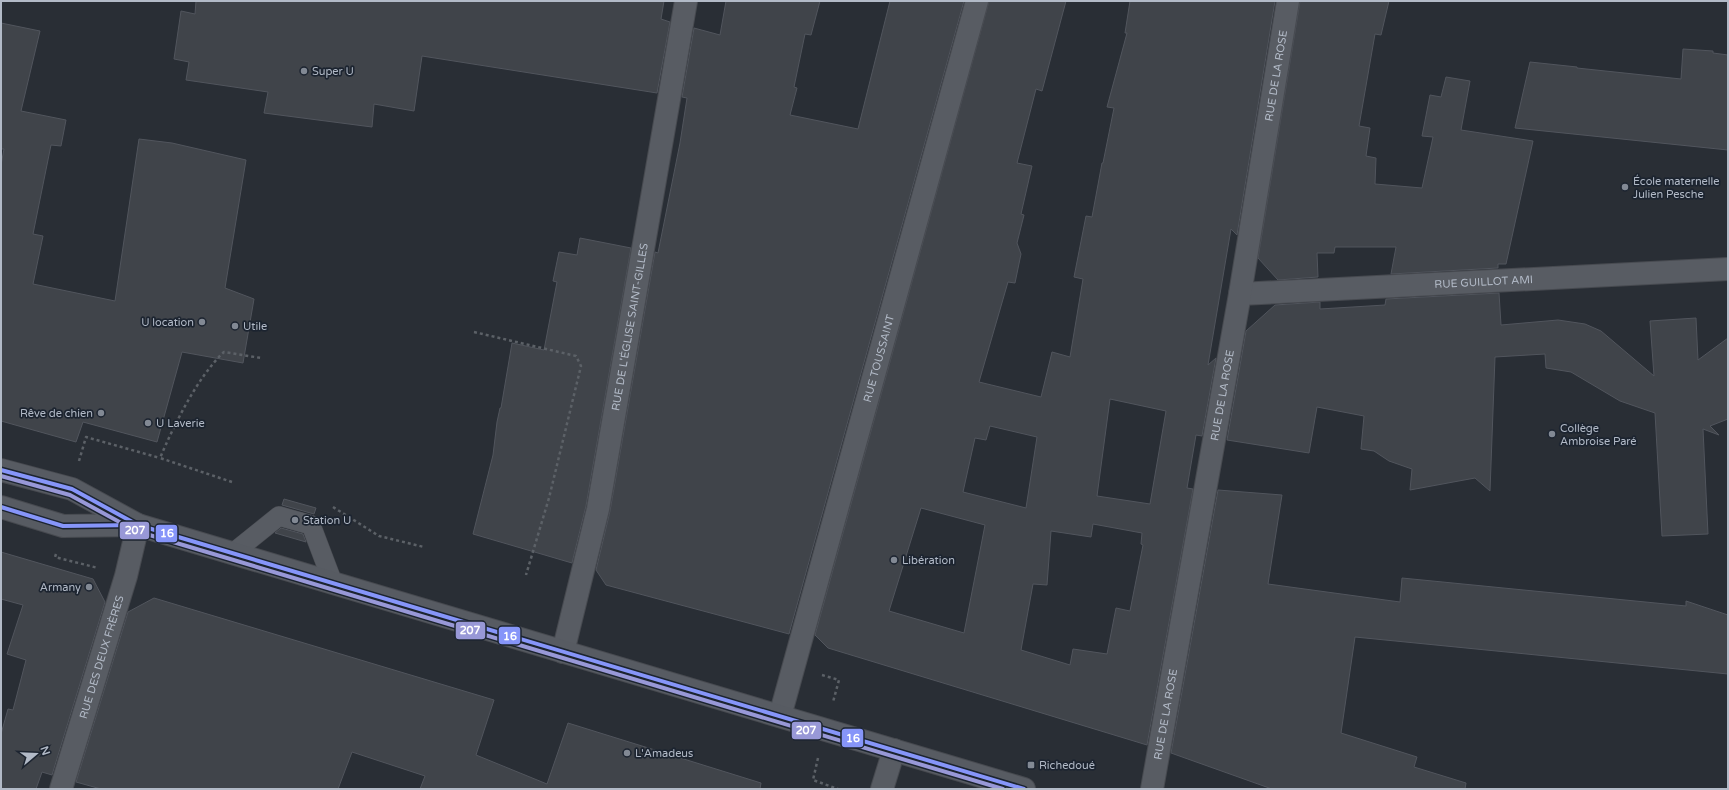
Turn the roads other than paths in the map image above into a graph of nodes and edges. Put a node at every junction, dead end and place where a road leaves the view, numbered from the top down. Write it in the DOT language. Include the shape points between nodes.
graph roads {
  1 [pos="686,1"];
  2 [pos="977,1"];
  3 [pos="1288,1"];
  4 [pos="1728,269"];
  5 [pos="1240,294"];
  6 [pos="1,470"];
  7 [pos="1,508"];
  8 [pos="138,525"];
  9 [pos="233,553"];
  10 [pos="333,583"];
  11 [pos="563,652"];
  12 [pos="780,716"];
  13 [pos="894,750"];
  14 [pos="61,789"];
  15 [pos="882,789"];
  16 [pos="1024,789"];
  17 [pos="1152,789"];
  1 -- 11 [label="street, RUE DE L'ÉGLISE SAINT-GILLES" via="598,509"];
  2 -- 12 [label="street, RUE TOUSSAINT"];
  3 -- 5 [label="street, RUE DE LA ROSE"];
  4 -- 5 [label="street, RUE GUILLOT AMI"];
  5 -- 17 [label="street, RUE DE LA ROSE"];
  6 -- 8 [label="main road" via="72,489"];
  7 -- 8 [label="main road" via="63,526"];
  8 -- 9 [label="main road"];
  8 -- 14 [label="street, RUE DES DEUX FRÈRES" via="126,576"];
  9 -- 10 [label="main road"];
  9 -- 10 [label="lane" via="279,516 311,525"];
  10 -- 11 [label="main road"];
  11 -- 12 [label="main road"];
  12 -- 13 [label="main road"];
  13 -- 15 [label="street"];
  13 -- 16 [label="main road"];
}
